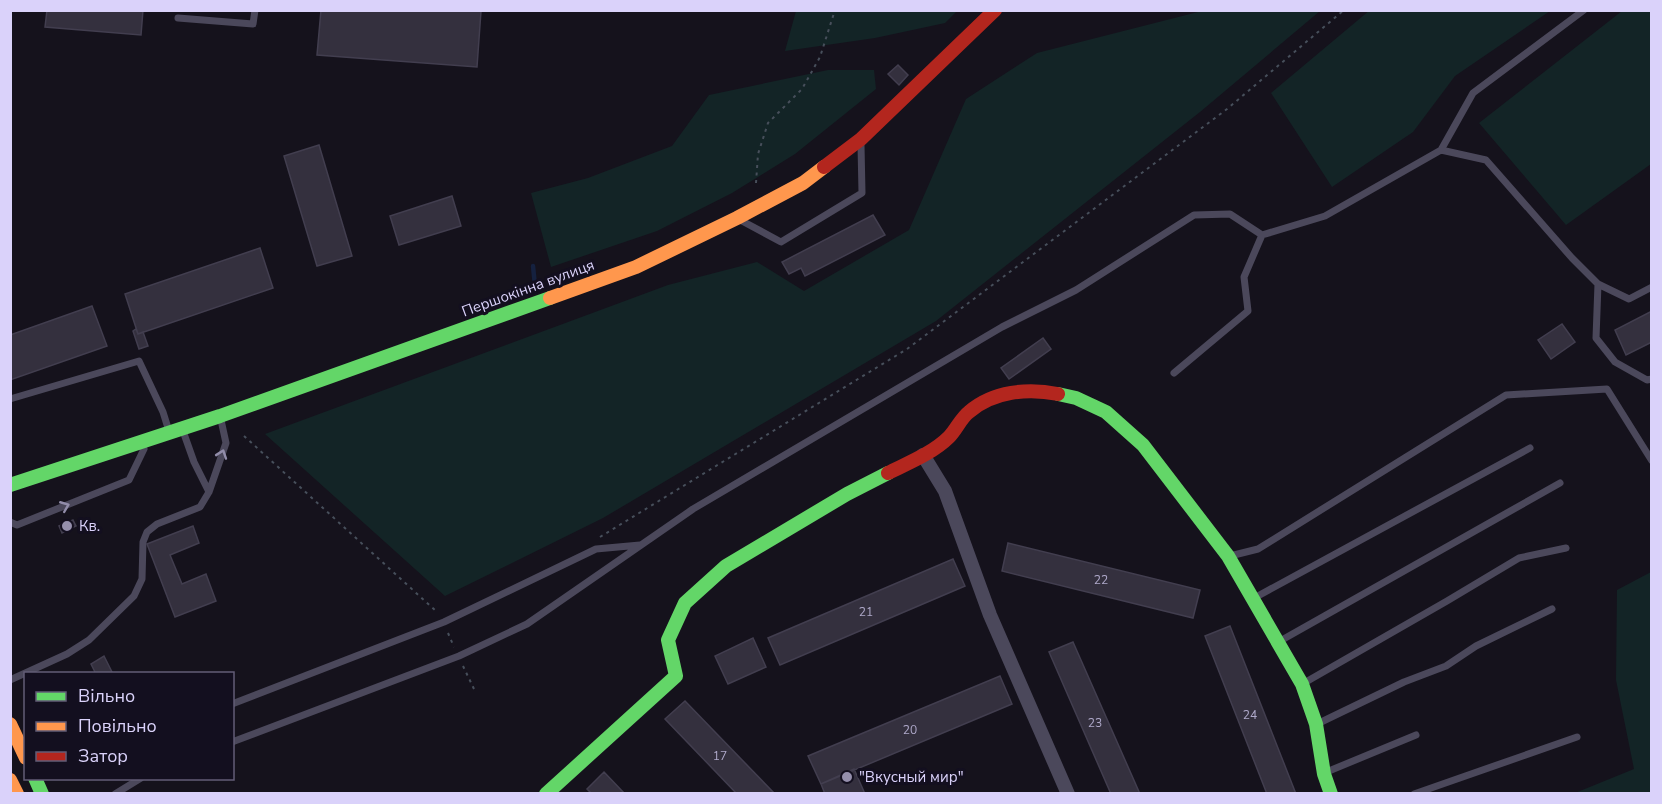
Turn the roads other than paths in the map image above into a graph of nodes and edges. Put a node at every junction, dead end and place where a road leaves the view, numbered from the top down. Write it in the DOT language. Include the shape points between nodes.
graph roads {
  1 [pos="255,10"];
  2 [pos="995,10"];
  3 [pos="1584,10"];
  4 [pos="178,18"];
  5 [pos="861,139"];
  6 [pos="1441,150"];
  7 [pos="737,218"];
  8 [pos="1262,235"];
  9 [pos="1598,284"];
  10 [pos="1652,287"];
  11 [pos="1174,373"];
  12 [pos="1652,379"];
  13 [pos="10,399"];
  14 [pos="220,416"];
  15 [pos="176,431"];
  16 [pos="148,439"];
  17 [pos="1530,448"];
  18 [pos="923,455"];
  19 [pos="1652,461"];
  20 [pos="1560,483"];
  21 [pos="10,485"];
  22 [pos="209,492"];
  23 [pos="10,522"];
  24 [pos="643,544"];
  25 [pos="1566,548"];
  26 [pos="1228,556"];
  27 [pos="1254,598"];
  28 [pos="1552,609"];
  29 [pos="1278,642"];
  30 [pos="28,672"];
  31 [pos="24,674"];
  32 [pos="10,680"];
  33 [pos="1302,684"];
  34 [pos="234,703"];
  35 [pos="10,724"];
  36 [pos="1316,724"];
  37 [pos="1416,735"];
  38 [pos="1576,737"];
  39 [pos="234,741"];
  40 [pos="24,754"];
  41 [pos="1324,774"];
  42 [pos="10,780"];
  43 [pos="36,780"];
  44 [pos="138,780"];
  45 [pos="16,794"];
  46 [pos="42,794"];
  47 [pos="115,794"];
  48 [pos="546,794"];
  49 [pos="1068,794"];
  50 [pos="1331,794"];
  51 [pos="1414,794"];
  1 -- 4 [label="lane" via="254,24"];
  2 -- 5 [label="main road, Першокінна вулиця"];
  3 -- 6 [label="lane" via="1473,93"];
  5 -- 7 [label="main road, Першокінна вулиця" via="803,183"];
  5 -- 7 [label="lane" via="862,193 781,242"];
  6 -- 8 [label="lane" via="1326,216"];
  6 -- 9 [label="lane" via="1486,160"];
  7 -- 14 [label="main road, Першокінна вулиця" via="636,267"];
  8 -- 11 [label="lane" via="1244,277 1248,311"];
  8 -- 24 [label="lane" via="1230,214 1194,215 1076,290 1002,327 693,509"];
  9 -- 10 [label="lane" via="1629,299"];
  9 -- 12 [label="lane" via="1596,338 1615,362"];
  13 -- 15 [label="lane" via="139,360"];
  14 -- 15 [label="main road, Першокінна вулиця"];
  22 -- 14 [label="lane, one-way" via="226,443"];
  15 -- 16 [label="main road, Першокінна вулиця"];
  15 -- 22 [label="lane"];
  16 -- 21 [label="main road, Першокінна вулиця"];
  23 -- 16 [label="lane, one-way" via="17,525 129,480"];
  17 -- 27 [label="lane"];
  18 -- 26 [label="main road" via="948,438 968,412 988,400 1023,390 1076,398 1106,412 1143,445"];
  18 -- 48 [label="main road" via="847,494 726,566 685,603 668,640 676,676"];
  18 -- 49 [label="street" via="945,491 990,615"];
  19 -- 26 [label="lane" via="1607,389 1506,394 1258,549"];
  20 -- 29 [label="lane"];
  22 -- 30 [label="lane" via="200,507 147,532 142,542 140,587 103,627 67,654"];
  24 -- 34 [label="lane" via="596,549 444,622"];
  24 -- 39 [label="lane" via="527,624 459,656"];
  25 -- 33 [label="lane" via="1519,558"];
  26 -- 27 [label="main road"];
  27 -- 29 [label="main road"];
  28 -- 36 [label="lane" via="1476,646 1446,666"];
  29 -- 33 [label="main road"];
  31 -- 32 [label="lane"];
  33 -- 36 [label="main road"];
  35 -- 40 [label="main road"];
  36 -- 41 [label="main road"];
  37 -- 41 [label="lane"];
  38 -- 51 [label="lane"];
  41 -- 50 [label="main road"];
  42 -- 45 [label="main road"];
  43 -- 46 [label="main road"];
  44 -- 47 [label="lane"];
}
